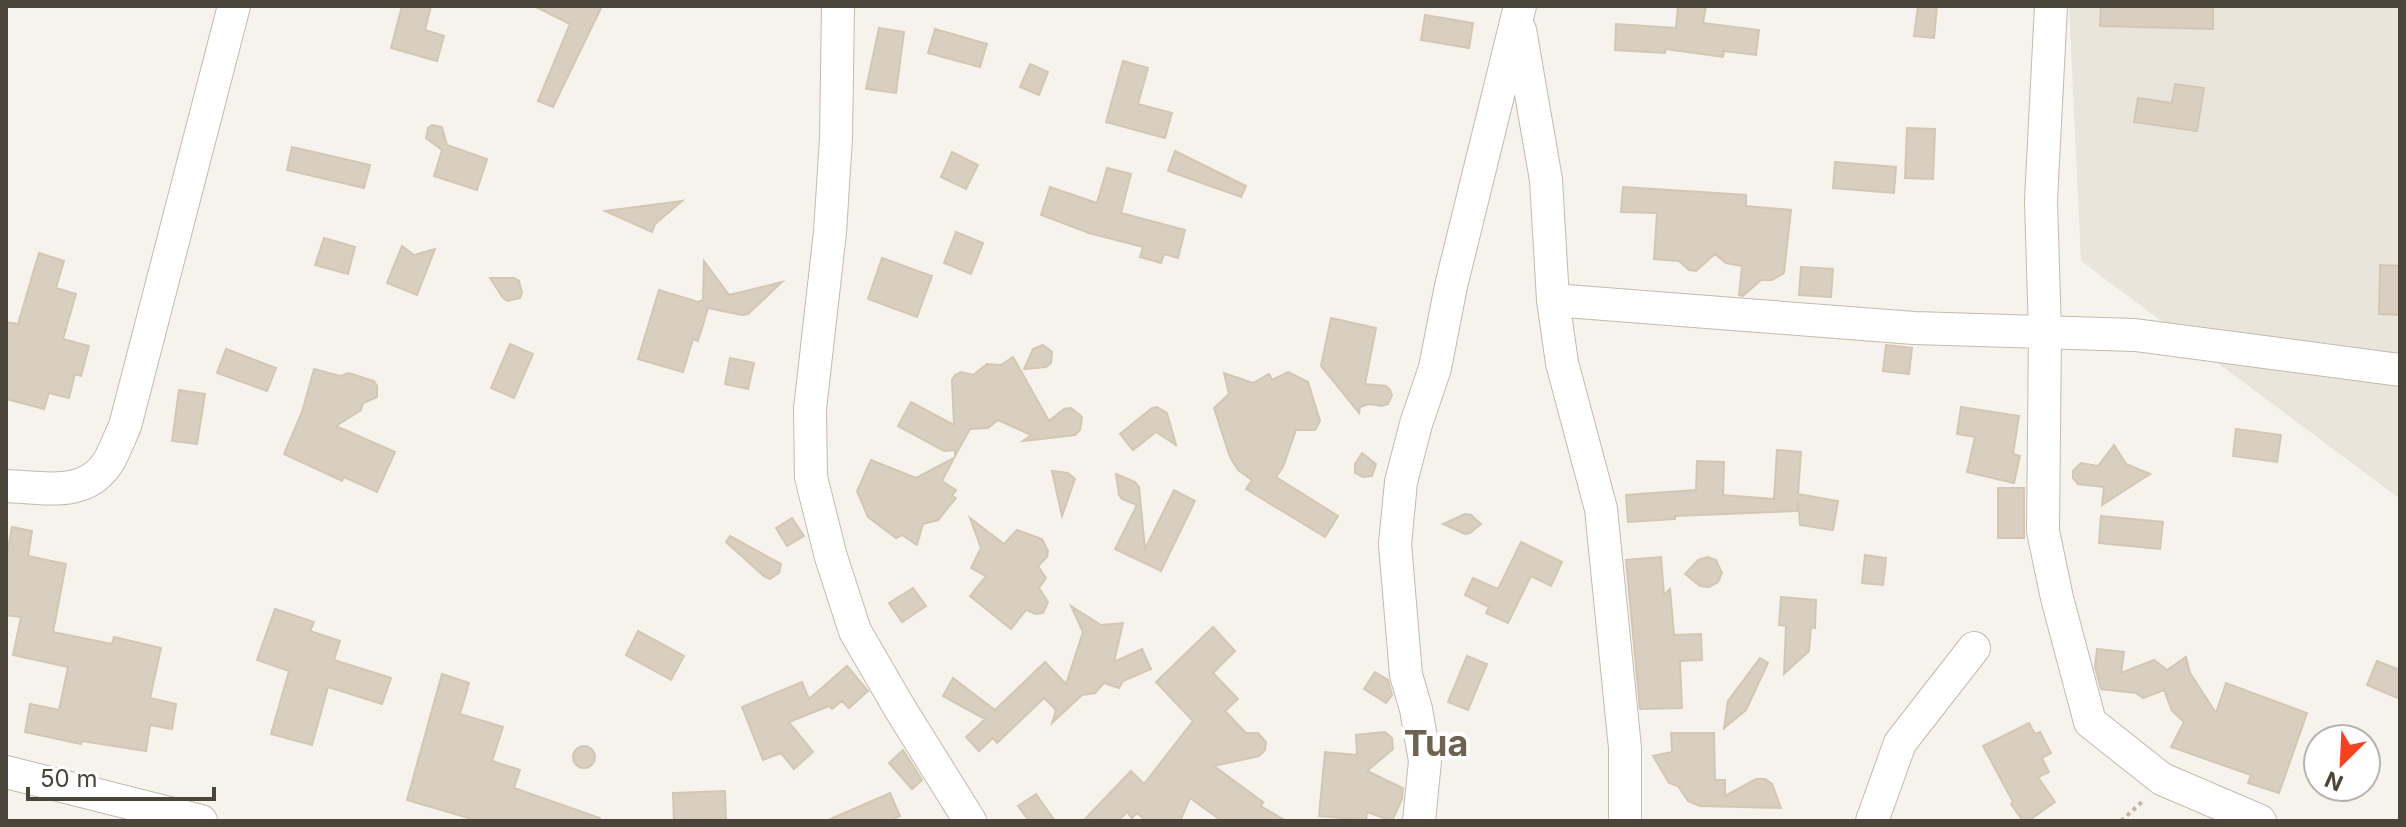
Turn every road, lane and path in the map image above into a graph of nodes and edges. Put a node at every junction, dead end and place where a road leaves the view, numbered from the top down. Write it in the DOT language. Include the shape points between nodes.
graph roads {
  1 [pos="234,6"];
  2 [pos="838,6"];
  3 [pos="2051,6"];
  4 [pos="1519,12"];
  5 [pos="1553,300"];
  6 [pos="2045,333"];
  7 [pos="2400,370"];
  8 [pos="6,486"];
  9 [pos="1974,648"];
  10 [pos="6,772"];
  11 [pos="201,821"];
  12 [pos="970,821"];
  13 [pos="1419,821"];
  14 [pos="1625,821"];
  15 [pos="1872,821"];
  16 [pos="2260,821"];
  1 -- 8 [label="street" via="125,426 108,462 74,489"];
  2 -- 12 [label="street" via="836,138 810,409 811,477 855,631"];
  3 -- 6 [label="street" via="2041,200"];
  4 -- 5 [label="street" via="1546,180"];
  4 -- 13 [label="street" via="1435,368 1401,482 1395,544 1406,675 1425,761"];
  5 -- 6 [label="street"];
  5 -- 14 [label="street" via="1562,363 1601,509 1625,748"];
  6 -- 7 [label="street" via="2135,335"];
  6 -- 16 [label="street" via="2043,531 2090,722 2162,779"];
  9 -- 15 [label="street" via="1900,743"];
  10 -- 11 [label="street"];
}
